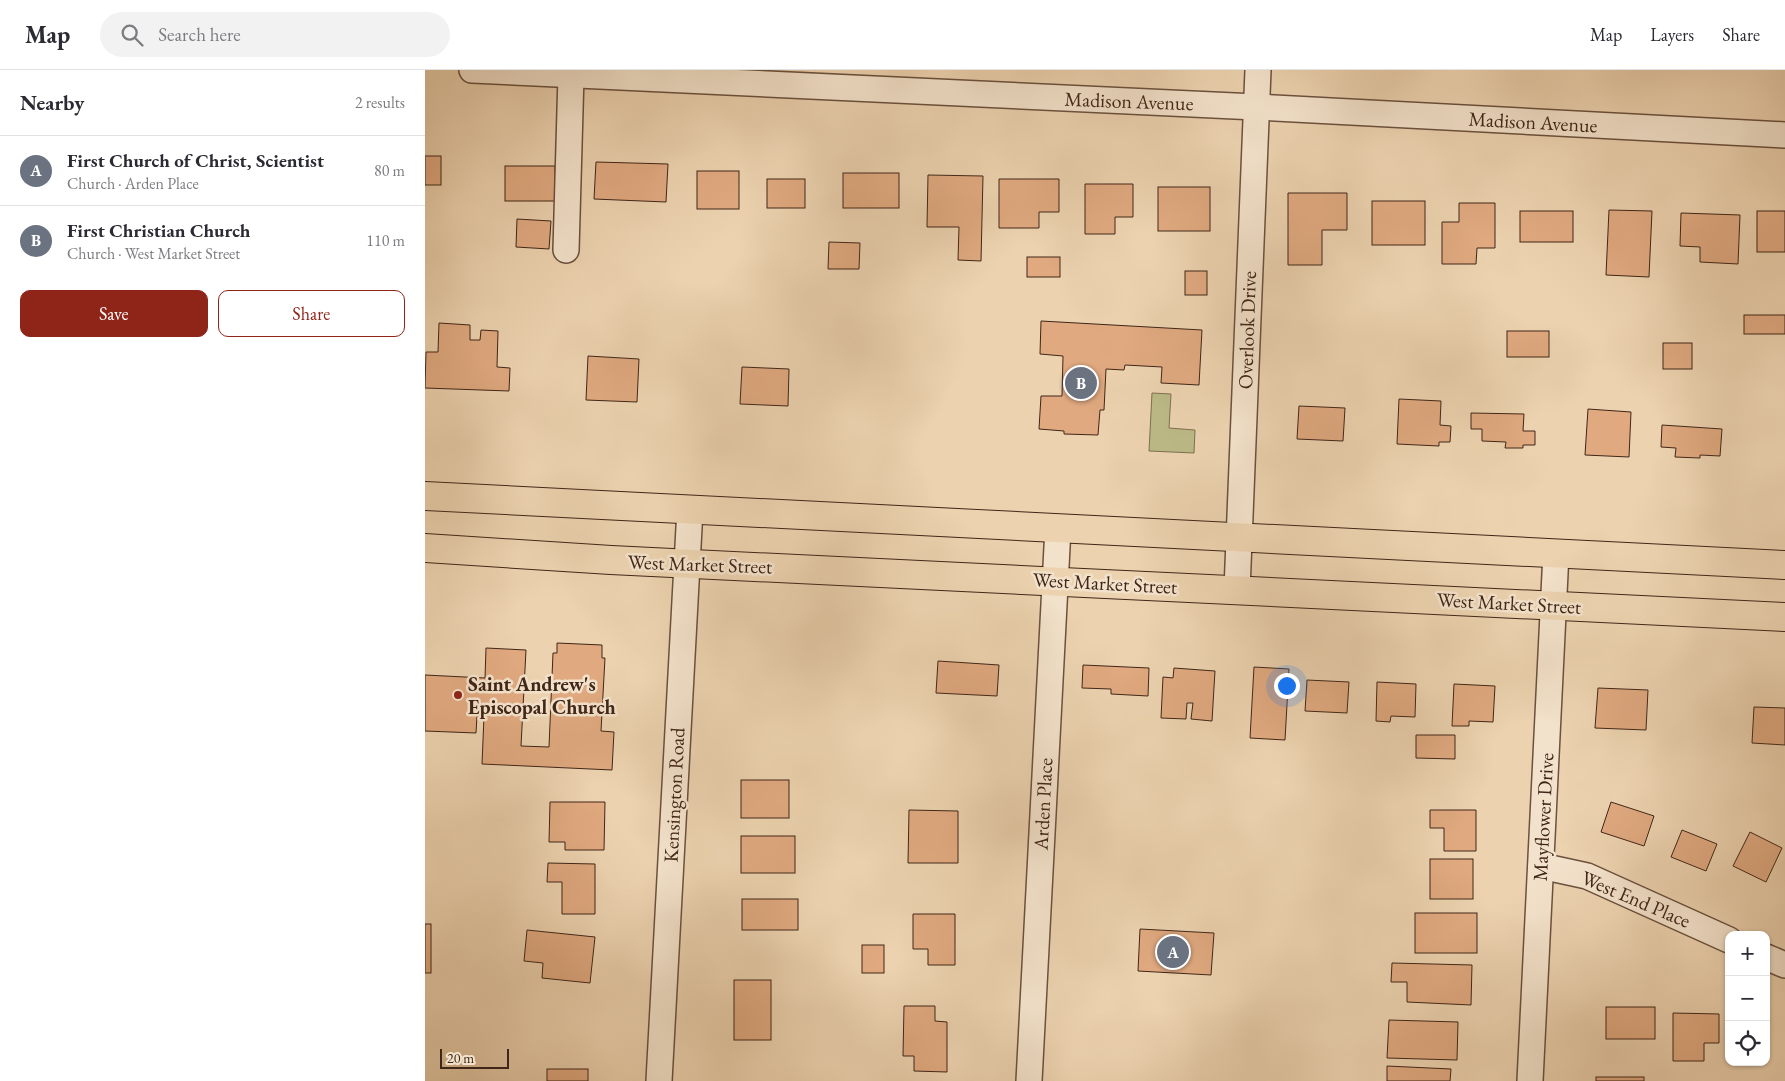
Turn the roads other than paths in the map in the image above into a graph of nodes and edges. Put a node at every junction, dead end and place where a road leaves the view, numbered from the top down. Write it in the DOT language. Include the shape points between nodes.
graph roads {
  1 [pos="472,70"];
  2 [pos="1258,70"];
  3 [pos="571,76"];
  4 [pos="1256,107"];
  5 [pos="1785,135"];
  6 [pos="566,250"];
  7 [pos="425,496"];
  8 [pos="689,509"];
  9 [pos="1058,528"];
  10 [pos="1239,538"];
  11 [pos="425,548"];
  12 [pos="1556,553"];
  13 [pos="687,562"];
  14 [pos="1785,565"];
  15 [pos="1055,580"];
  16 [pos="1237,590"];
  17 [pos="1554,605"];
  18 [pos="1785,617"];
  19 [pos="1541,866"];
  20 [pos="1725,938"];
  21 [pos="1770,959"];
  22 [pos="1785,965"];
  23 [pos="659,1081"];
  24 [pos="1029,1081"];
  25 [pos="1530,1081"];
  1 -- 3 [label="street, Madison Avenue"];
  2 -- 4 [label="street, Overlook Drive"];
  3 -- 4 [label="street, Madison Avenue"];
  3 -- 6 [label="street"];
  4 -- 5 [label="street, Madison Avenue"];
  4 -- 10 [label="street, Overlook Drive"];
  7 -- 8 [label="main road"];
  8 -- 9 [label="main road"];
  8 -- 13 [label="street, Kensington Road"];
  9 -- 10 [label="main road"];
  9 -- 15 [label="street, Arden Place"];
  10 -- 12 [label="main road"];
  10 -- 16 [label="street, Overlook Drive"];
  11 -- 13 [label="main road, West Market Street"];
  12 -- 14 [label="main road"];
  12 -- 17 [label="street, Mayflower Drive"];
  13 -- 15 [label="main road, West Market Street"];
  13 -- 23 [label="street, Kensington Road"];
  15 -- 16 [label="main road, West Market Street"];
  15 -- 24 [label="street, Arden Place"];
  16 -- 17 [label="main road, West Market Street"];
  17 -- 18 [label="main road, West Market Street"];
  17 -- 19 [label="street, Mayflower Drive"];
  19 -- 20 [label="street, West End Place" via="1587,876"];
  19 -- 25 [label="street, Mayflower Drive"];
  21 -- 22 [label="street"];
}
